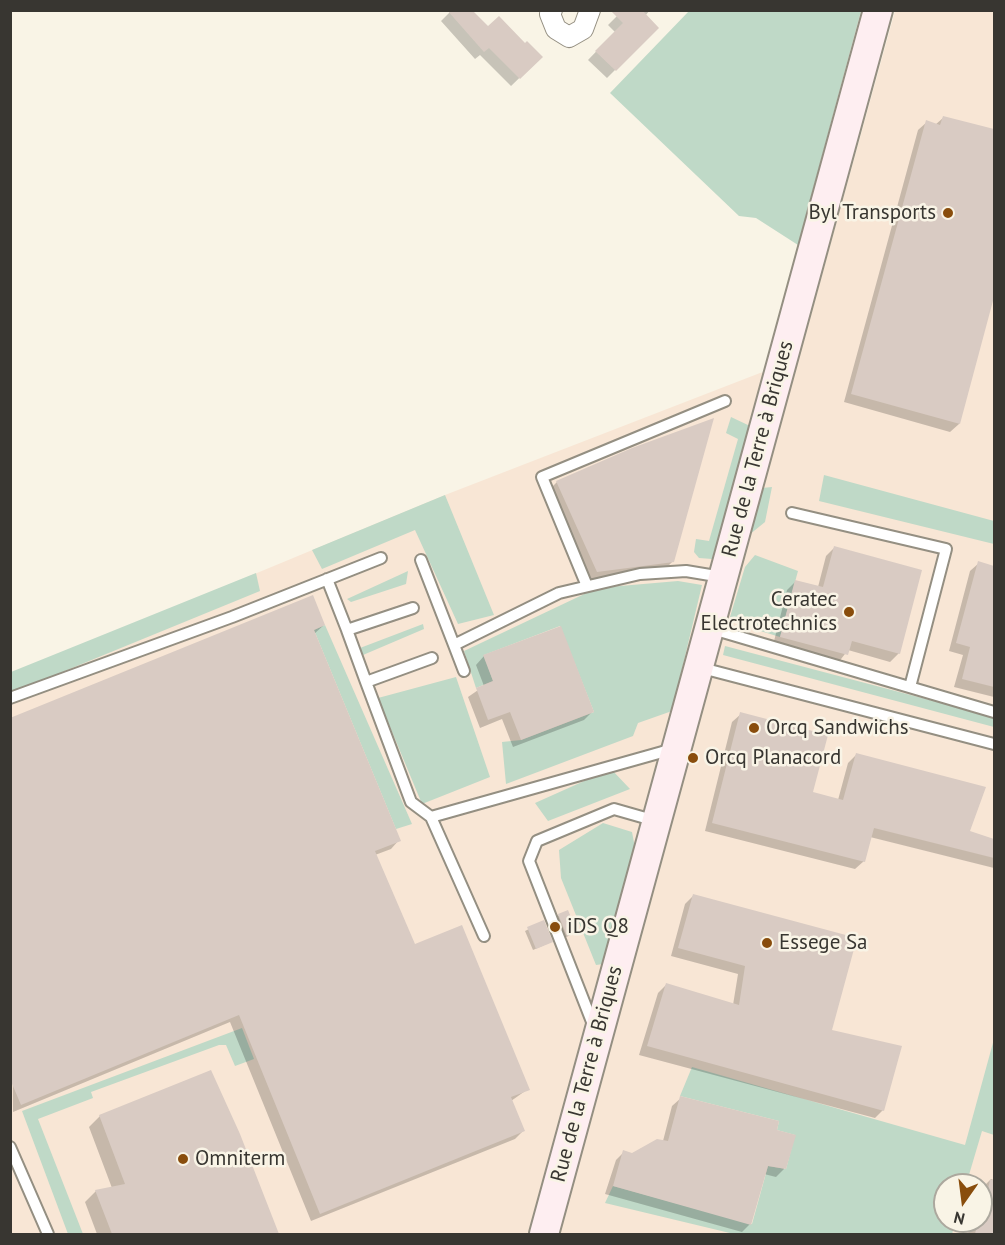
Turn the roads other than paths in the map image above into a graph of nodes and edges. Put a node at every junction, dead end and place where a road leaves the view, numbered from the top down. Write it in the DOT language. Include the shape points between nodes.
graph roads {
  1 [pos="552,10"];
  2 [pos="590,10"];
  3 [pos="878,10"];
  4 [pos="725,401"];
  5 [pos="792,513"];
  6 [pos="381,558"];
  7 [pos="421,560"];
  8 [pos="723,577"];
  9 [pos="327,579"];
  10 [pos="587,586"];
  11 [pos="413,608"];
  12 [pos="709,628"];
  13 [pos="347,630"];
  14 [pos="454,645"];
  15 [pos="432,658"];
  16 [pos="698,667"];
  17 [pos="464,671"];
  18 [pos="366,682"];
  19 [pos="910,687"];
  20 [pos="10,698"];
  21 [pos="994,712"];
  22 [pos="994,744"];
  23 [pos="676,748"];
  24 [pos="431,817"];
  25 [pos="656,821"];
  26 [pos="484,936"];
  27 [pos="597,1035"];
  28 [pos="10,1147"];
  29 [pos="48,1234"];
  30 [pos="544,1234"];
  1 -- 2 [label="street" via="556,29 569,37 584,29"];
  3 -- 8 [label="main road, Rue de la Terre à Briques"];
  4 -- 10 [label="lane" via="542,477"];
  5 -- 19 [label="lane" via="946,549"];
  6 -- 9 [label="lane"];
  7 -- 14 [label="lane"];
  8 -- 10 [label="lane" via="686,571 640,574"];
  8 -- 12 [label="main road, Rue de la Terre à Briques"];
  9 -- 13 [label="lane"];
  9 -- 20 [label="lane"];
  10 -- 14 [label="lane" via="559,593"];
  11 -- 13 [label="lane"];
  12 -- 16 [label="main road, Rue de la Terre à Briques"];
  12 -- 19 [label="lane"];
  13 -- 18 [label="lane"];
  14 -- 17 [label="lane"];
  15 -- 18 [label="lane"];
  16 -- 22 [label="lane"];
  16 -- 23 [label="main road, Rue de la Terre à Briques"];
  18 -- 24 [label="lane" via="411,802"];
  19 -- 21 [label="lane"];
  23 -- 24 [label="lane"];
  23 -- 25 [label="main road, Rue de la Terre à Briques"];
  24 -- 26 [label="lane"];
  25 -- 27 [label="main road, Rue de la Terre à Briques"];
  25 -- 27 [label="lane" via="614,809 537,841 529,861"];
  27 -- 30 [label="main road, Rue de la Terre à Briques"];
  28 -- 29 [label="lane"];
}
